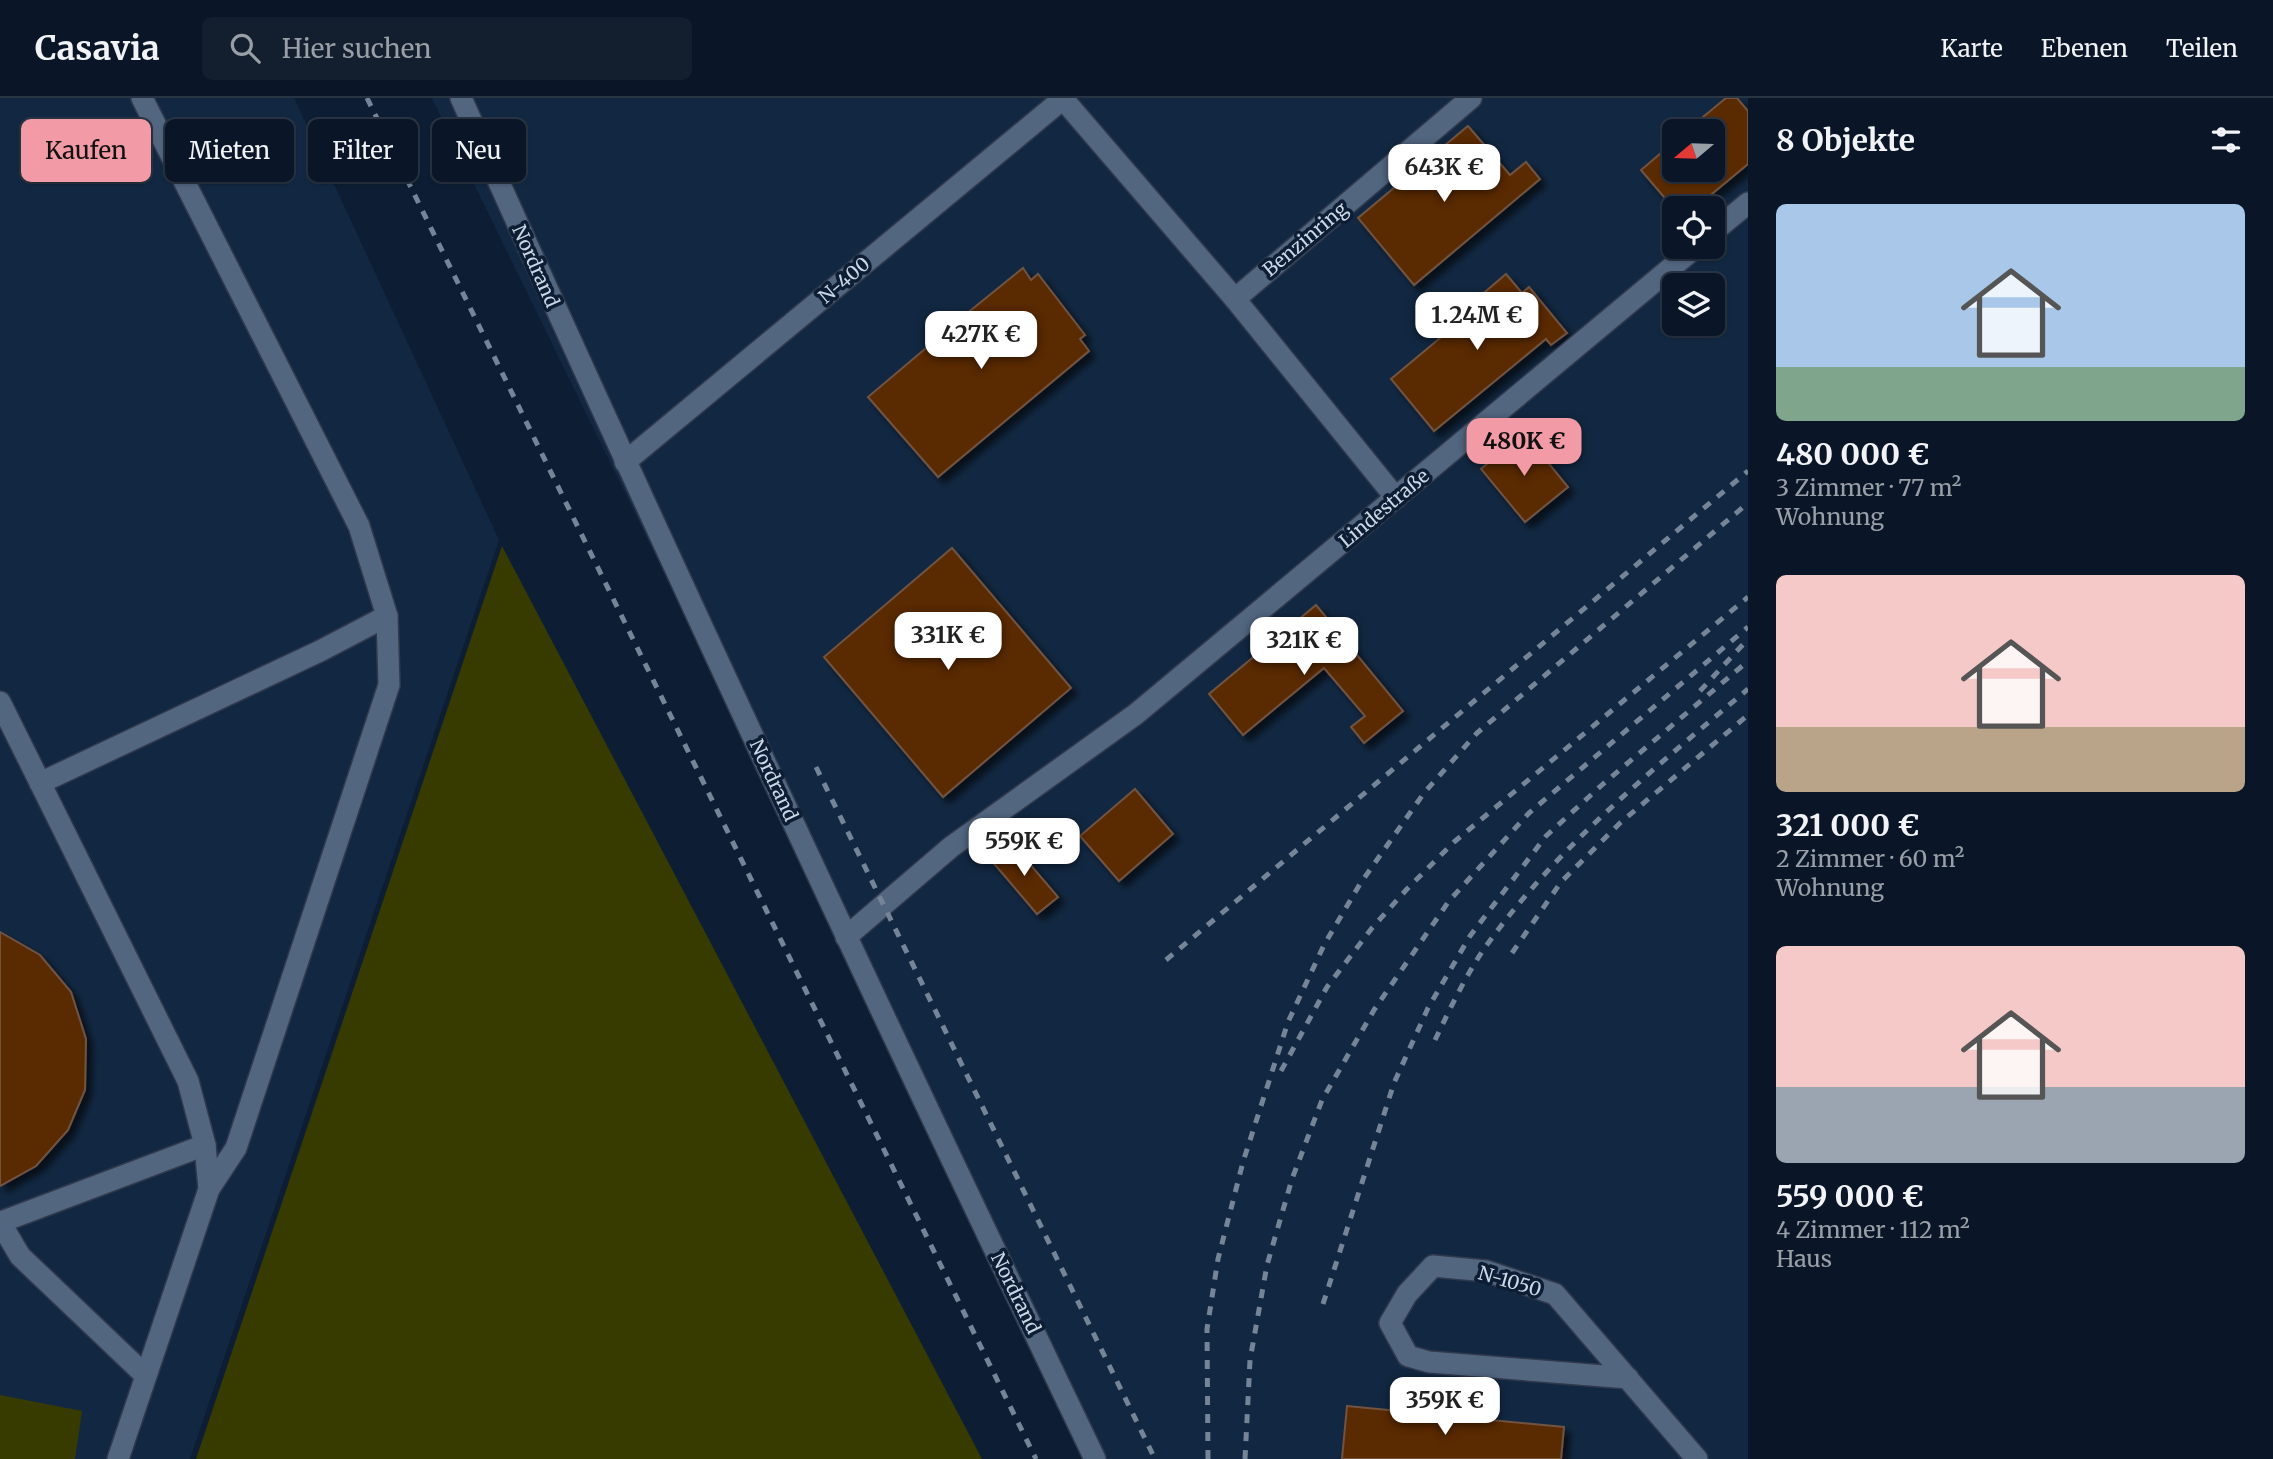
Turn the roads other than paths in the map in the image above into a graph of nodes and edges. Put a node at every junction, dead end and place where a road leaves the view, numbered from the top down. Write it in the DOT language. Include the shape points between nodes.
graph roads {
  1 [pos="142,98"];
  2 [pos="461,98"];
  3 [pos="1471,98"];
  4 [pos="1064,99"];
  5 [pos="1748,203"];
  6 [pos="1725,222"];
  7 [pos="1682,259"];
  8 [pos="1236,299"];
  9 [pos="625,463"];
  10 [pos="1396,498"];
  11 [pos="387,615"];
  12 [pos="0,702"];
  13 [pos="40,783"];
  14 [pos="846,937"];
  15 [pos="205,1145"];
  16 [pos="209,1189"];
  17 [pos="0,1222"];
  18 [pos="145,1376"];
  19 [pos="1628,1378"];
  20 [pos="118,1459"];
  21 [pos="1096,1459"];
  22 [pos="1697,1459"];
  1 -- 11 [label="lane" via="359,526"];
  2 -- 9 [label="lane, Nordrand"];
  3 -- 8 [label="lane, Benzinring"];
  4 -- 8 [label="lane"];
  4 -- 9 [label="lane, N-400"];
  5 -- 6 [label="lane"];
  7 -- 10 [label="lane, Lindestraße"];
  8 -- 10 [label="lane"];
  9 -- 14 [label="lane, Nordrand"];
  10 -- 14 [label="lane, Lindestraße" via="1136,714 951,847"];
  11 -- 13 [label="lane"];
  11 -- 16 [label="lane" via="389,685 236,1148"];
  12 -- 13 [label="lane"];
  13 -- 15 [label="lane" via="188,1081"];
  14 -- 21 [label="lane, Nordrand"];
  15 -- 16 [label="lane"];
  15 -- 17 [label="lane"];
  16 -- 18 [label="lane"];
  17 -- 18 [label="lane" via="20,1256"];
  18 -- 20 [label="lane"];
  19 -- 19 [label="lane, N-1050" via="1555,1294 1486,1271 1433,1266 1390,1323 1408,1356 1429,1362"];
  19 -- 22 [label="lane, N-1050"];
}
